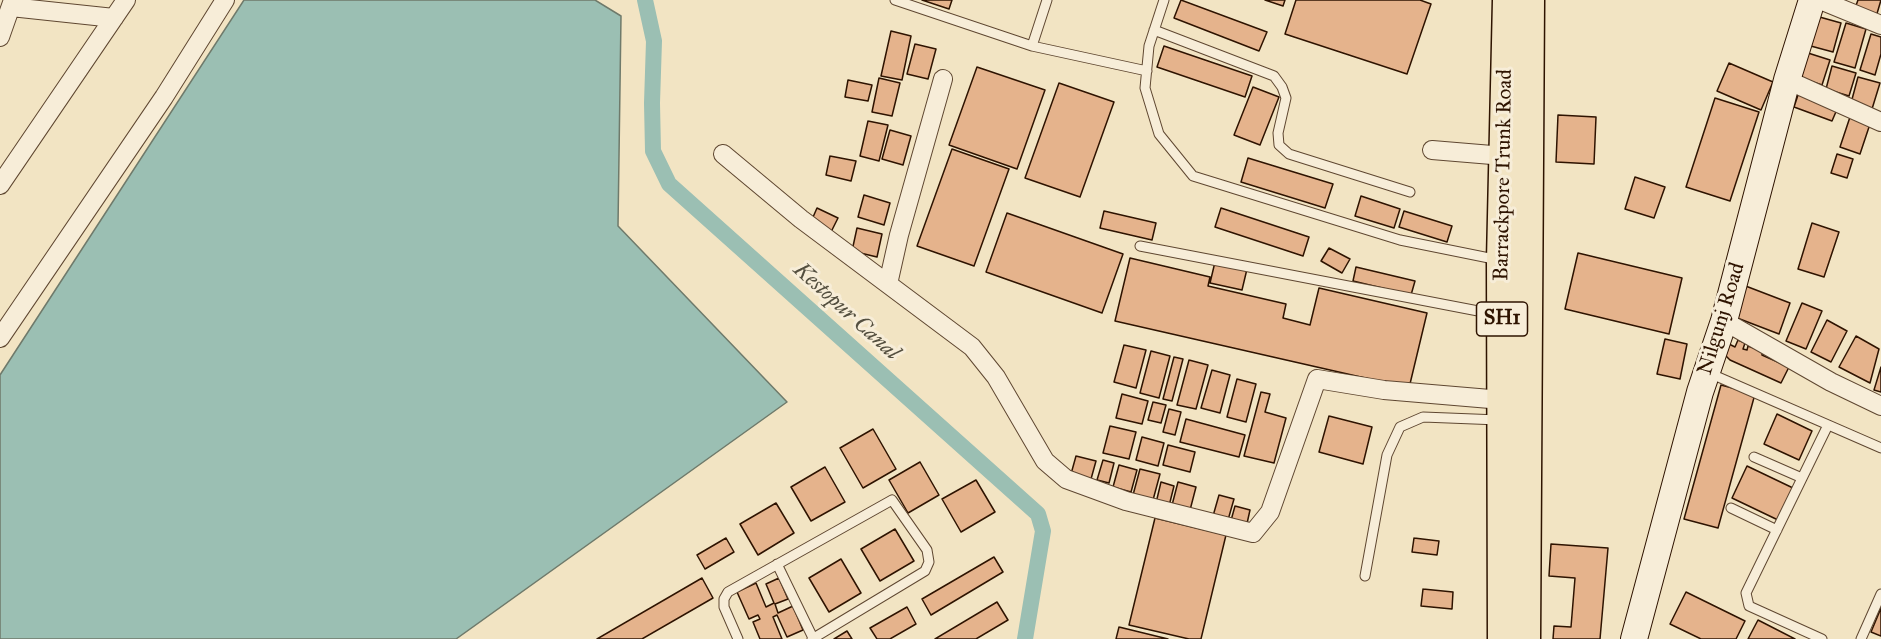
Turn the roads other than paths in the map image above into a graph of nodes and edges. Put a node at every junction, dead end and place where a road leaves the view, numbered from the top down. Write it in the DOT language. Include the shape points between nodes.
graph roads {
  1 [pos="126,0"];
  2 [pos="225,0"];
  3 [pos="895,0"];
  4 [pos="1047,0"];
  5 [pos="1164,0"];
  6 [pos="1507,0"];
  7 [pos="1530,0"];
  8 [pos="1812,0"];
  9 [pos="1820,0"];
  10 [pos="12,3"];
  11 [pos="114,18"];
  12 [pos="1881,25"];
  13 [pos="1154,30"];
  14 [pos="0,37"];
  15 [pos="1032,46"];
  16 [pos="1147,71"];
  17 [pos="943,79"];
  18 [pos="1787,80"];
  19 [pos="1881,122"];
  20 [pos="1432,150"];
  21 [pos="723,154"];
  22 [pos="1504,156"];
  23 [pos="0,185"];
  24 [pos="1410,192"];
  25 [pos="1140,246"];
  26 [pos="1502,260"];
  27 [pos="888,284"];
  28 [pos="1502,316"];
  29 [pos="1724,321"];
  30 [pos="0,338"];
  31 [pos="1707,372"];
  32 [pos="1881,406"];
  33 [pos="1502,410"];
  34 [pos="1828,425"];
  35 [pos="1881,448"];
  36 [pos="1754,457"];
  37 [pos="1802,478"];
  38 [pos="1731,508"];
  39 [pos="1777,530"];
  40 [pos="777,564"];
  41 [pos="1365,576"];
  42 [pos="1881,594"];
  43 [pos="813,638"];
  44 [pos="1637,638"];
  45 [pos="738,639"];
  46 [pos="1502,639"];
  47 [pos="1526,639"];
  48 [pos="1822,639"];
  49 [pos="1861,639"];
  1 -- 11 [label="street"];
  2 -- 30 [label="street"];
  3 -- 15 [label="lane"];
  4 -- 15 [label="lane"];
  5 -- 13 [label="lane"];
  6 -- 22 [label="main road, Barrackpore Trunk Road / SH1"];
  7 -- 47 [label="main road, Barrackpore Trunk Road / SH1"];
  8 -- 18 [label="street, Nilgunj Road"];
  9 -- 12 [label="street"];
  10 -- 11 [label="street"];
  10 -- 14 [label="street"];
  11 -- 23 [label="street"];
  13 -- 16 [label="lane"];
  13 -- 24 [label="lane" via="1274,76 1286,98 1278,133 1279,145 1288,154"];
  15 -- 16 [label="lane"];
  16 -- 26 [label="lane" via="1145,88 1160,134 1193,176 1400,240"];
  17 -- 27 [label="street" via="898,235"];
  18 -- 19 [label="street"];
  18 -- 29 [label="street, Nilgunj Road"];
  20 -- 22 [label="street"];
  21 -- 27 [label="street"];
  22 -- 26 [label="main road, Barrackpore Trunk Road / SH1"];
  25 -- 28 [label="lane"];
  26 -- 28 [label="main road, Barrackpore Trunk Road / SH1"];
  27 -- 33 [label="street" via="972,346 996,377 1045,461 1066,478 1126,501 1253,533 1270,512 1317,379"];
  28 -- 33 [label="main road, Barrackpore Trunk Road / SH1"];
  29 -- 31 [label="street, Nilgunj Road"];
  29 -- 32 [label="street"];
  31 -- 34 [label="lane"];
  31 -- 44 [label="street, Nilgunj Road"];
  33 -- 41 [label="lane" via="1423,417 1400,427 1388,454"];
  33 -- 46 [label="main road, Barrackpore Trunk Road / SH1"];
  34 -- 35 [label="lane"];
  34 -- 37 [label="lane"];
  36 -- 37 [label="lane"];
  37 -- 39 [label="lane"];
  38 -- 39 [label="lane"];
  39 -- 48 [label="lane" via="1746,593 1749,606"];
  40 -- 43 [label="lane"];
  40 -- 43 [label="lane" via="892,500 927,550 929,562 925,571"];
  40 -- 45 [label="lane" via="740,584 724,599"];
  42 -- 49 [label="lane"];
}
